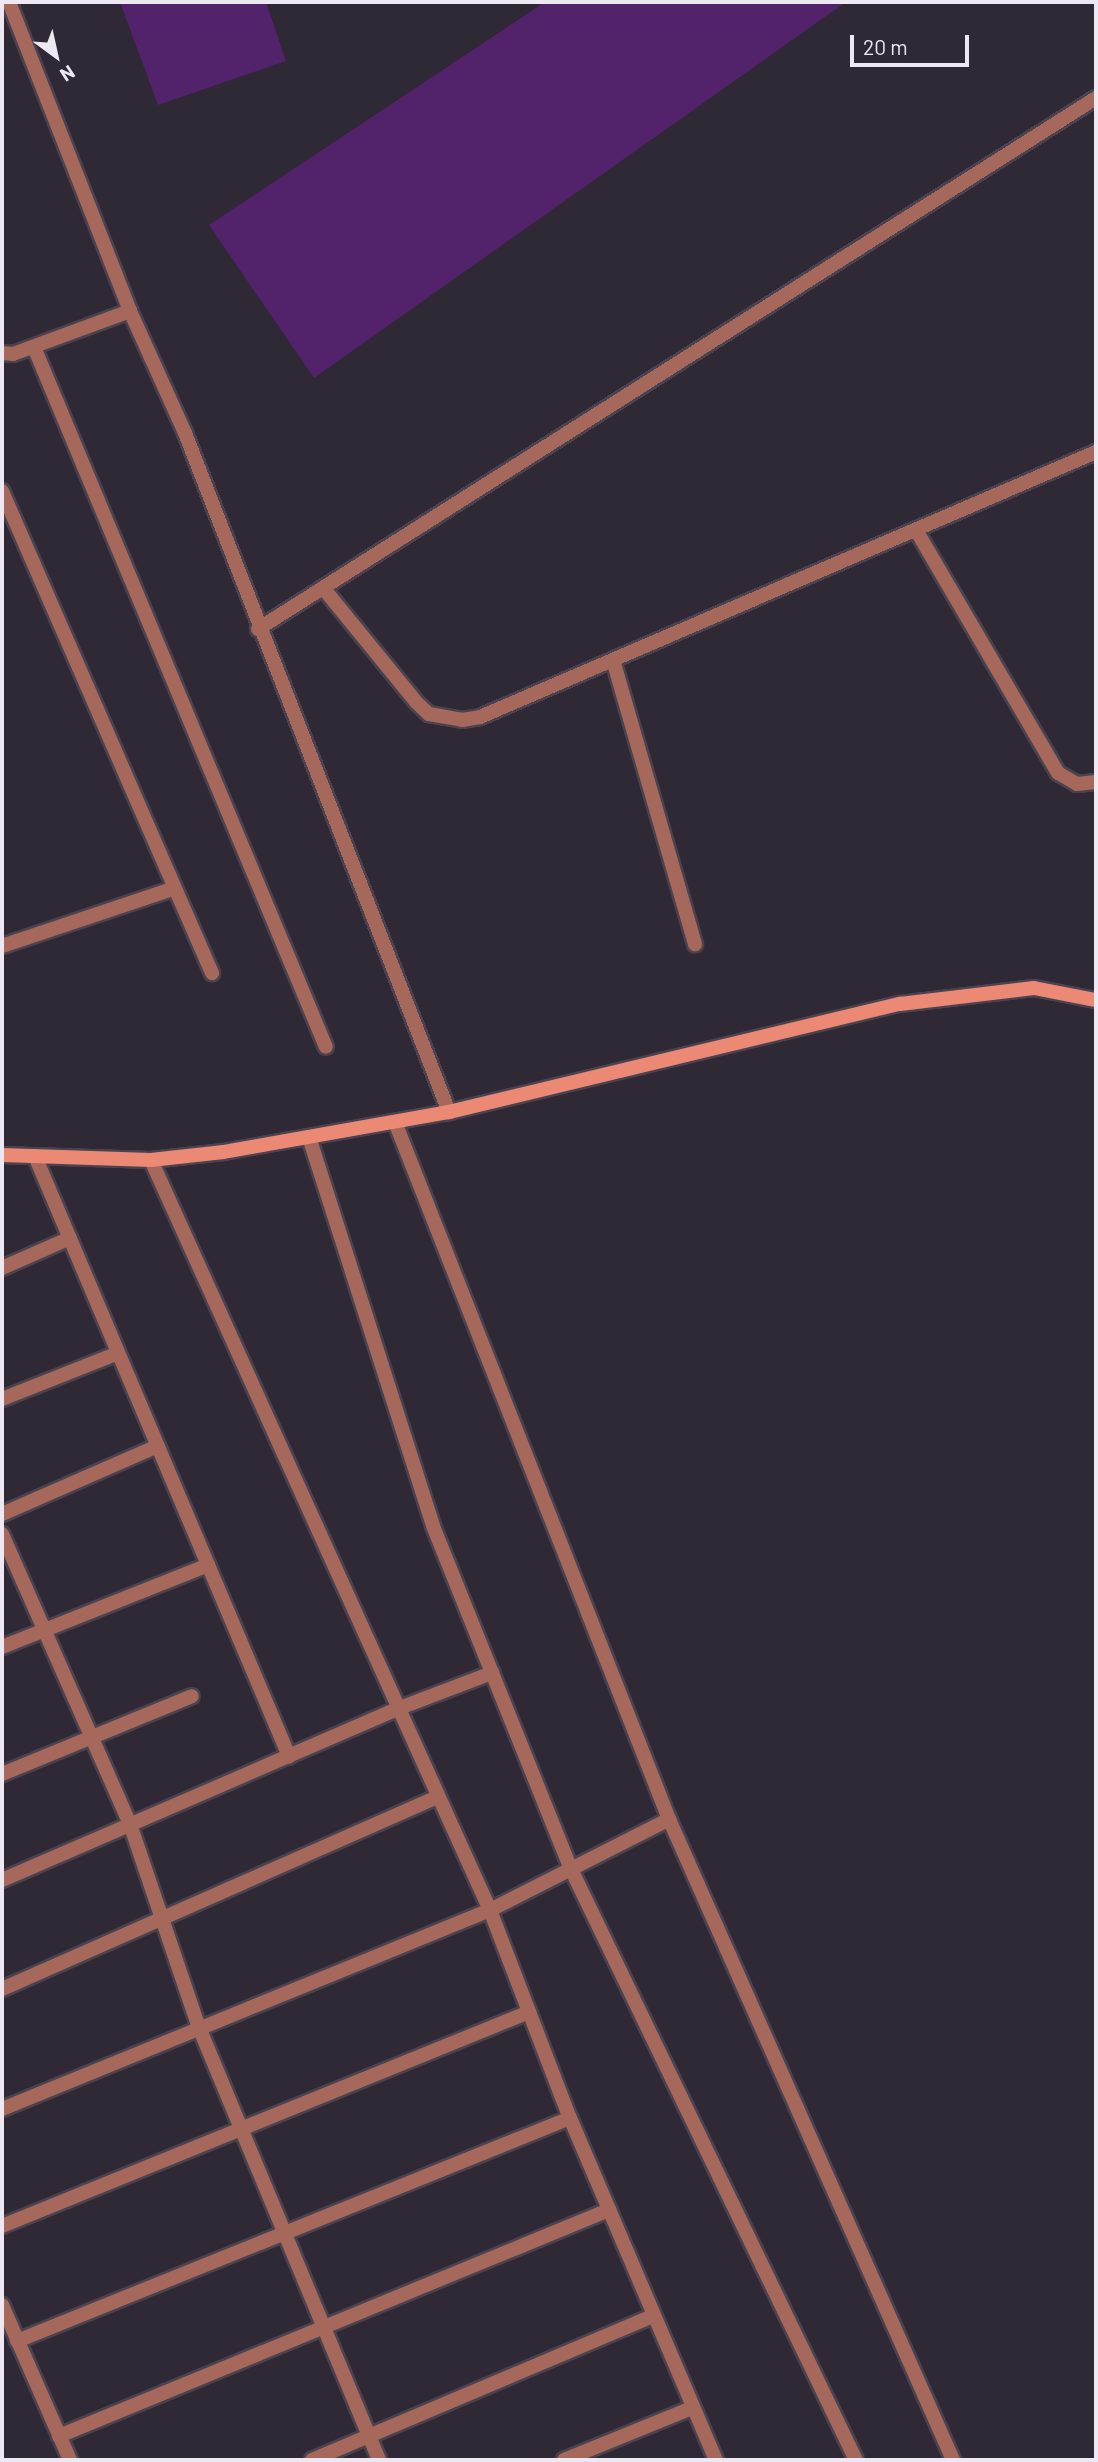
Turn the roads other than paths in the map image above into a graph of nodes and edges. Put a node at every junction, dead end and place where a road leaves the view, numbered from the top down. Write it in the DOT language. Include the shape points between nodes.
graph roads {
  1 [pos="9,2"];
  2 [pos="1096,98"];
  3 [pos="130,311"];
  4 [pos="34,347"];
  5 [pos="7,353"];
  6 [pos="2,367"];
  7 [pos="1096,452"];
  8 [pos="2,491"];
  9 [pos="916,530"];
  10 [pos="324,589"];
  11 [pos="258,629"];
  12 [pos="613,660"];
  13 [pos="1096,782"];
  14 [pos="175,888"];
  15 [pos="695,944"];
  16 [pos="2,946"];
  17 [pos="212,973"];
  18 [pos="1096,1000"];
  19 [pos="326,1047"];
  20 [pos="449,1112"];
  21 [pos="395,1122"];
  22 [pos="309,1137"];
  23 [pos="2,1155"];
  24 [pos="35,1156"];
  25 [pos="151,1160"];
  26 [pos="70,1238"];
  27 [pos="2,1268"];
  28 [pos="118,1353"];
  29 [pos="2,1399"];
  30 [pos="158,1446"];
  31 [pos="2,1514"];
  32 [pos="2,1534"];
  33 [pos="208,1565"];
  34 [pos="46,1630"];
  35 [pos="2,1647"];
  36 [pos="492,1673"];
  37 [pos="192,1696"];
  38 [pos="397,1709"];
  39 [pos="93,1737"];
  40 [pos="289,1756"];
  41 [pos="2,1774"];
  42 [pos="438,1797"];
  43 [pos="669,1819"];
  44 [pos="130,1824"];
  45 [pos="571,1869"];
  46 [pos="2,1880"];
  47 [pos="490,1910"];
  48 [pos="162,1920"];
  49 [pos="2,1989"];
  50 [pos="529,2012"];
  51 [pos="198,2025"];
  52 [pos="2,2109"];
  53 [pos="570,2118"];
  54 [pos="240,2127"];
  55 [pos="609,2210"];
  56 [pos="2,2226"];
  57 [pos="284,2233"];
  58 [pos="2,2305"];
  59 [pos="653,2316"];
  60 [pos="323,2326"];
  61 [pos="17,2341"];
  62 [pos="692,2408"];
  63 [pos="59,2436"];
  64 [pos="369,2438"];
  65 [pos="70,2460"];
  66 [pos="312,2460"];
  67 [pos="379,2460"];
  68 [pos="564,2460"];
  69 [pos="716,2460"];
  70 [pos="856,2460"];
  71 [pos="953,2460"];
  1 -- 3 [label="street"];
  2 -- 10 [label="street"];
  3 -- 4 [label="street"];
  3 -- 11 [label="street" via="185,433"];
  4 -- 5 [label="street"];
  4 -- 19 [label="street"];
  5 -- 6 [label="street"];
  7 -- 9 [label="street"];
  8 -- 14 [label="street"];
  9 -- 12 [label="street"];
  9 -- 13 [label="street" via="1058,773 1077,784"];
  10 -- 11 [label="street"];
  10 -- 12 [label="street" via="415,702 444,720 480,717"];
  11 -- 20 [label="street"];
  12 -- 15 [label="street"];
  14 -- 16 [label="street"];
  14 -- 17 [label="street"];
  18 -- 20 [label="street" via="1034,988 900,1004"];
  20 -- 21 [label="street"];
  21 -- 22 [label="street"];
  21 -- 43 [label="street"];
  22 -- 25 [label="street"];
  22 -- 36 [label="street" via="433,1526"];
  23 -- 24 [label="street"];
  24 -- 25 [label="street"];
  24 -- 26 [label="street"];
  25 -- 38 [label="street"];
  26 -- 27 [label="street"];
  26 -- 28 [label="street"];
  28 -- 29 [label="street"];
  28 -- 30 [label="street"];
  30 -- 31 [label="street"];
  30 -- 33 [label="street"];
  32 -- 34 [label="street"];
  33 -- 34 [label="street"];
  33 -- 40 [label="street"];
  34 -- 35 [label="street"];
  34 -- 39 [label="street"];
  36 -- 38 [label="street"];
  36 -- 45 [label="street"];
  37 -- 39 [label="street"];
  38 -- 40 [label="street"];
  38 -- 42 [label="street"];
  39 -- 41 [label="street"];
  39 -- 44 [label="street"];
  40 -- 44 [label="street"];
  42 -- 47 [label="street"];
  42 -- 48 [label="street"];
  43 -- 45 [label="street"];
  43 -- 71 [label="street"];
  44 -- 46 [label="street"];
  44 -- 48 [label="street"];
  45 -- 47 [label="street"];
  45 -- 70 [label="street"];
  47 -- 50 [label="street"];
  47 -- 51 [label="street"];
  48 -- 49 [label="street"];
  48 -- 51 [label="street"];
  50 -- 53 [label="street"];
  50 -- 54 [label="street"];
  51 -- 52 [label="street"];
  51 -- 54 [label="street"];
  53 -- 55 [label="street"];
  53 -- 57 [label="street"];
  54 -- 56 [label="street"];
  54 -- 57 [label="street"];
  55 -- 59 [label="street"];
  55 -- 60 [label="street"];
  57 -- 60 [label="street"];
  57 -- 61 [label="street"];
  58 -- 61 [label="street"];
  59 -- 62 [label="street"];
  59 -- 64 [label="street"];
  60 -- 63 [label="street"];
  60 -- 64 [label="street"];
  61 -- 63 [label="street"];
  62 -- 68 [label="street"];
  62 -- 69 [label="street"];
  63 -- 65 [label="street"];
  64 -- 66 [label="street"];
  64 -- 67 [label="street"];
}
